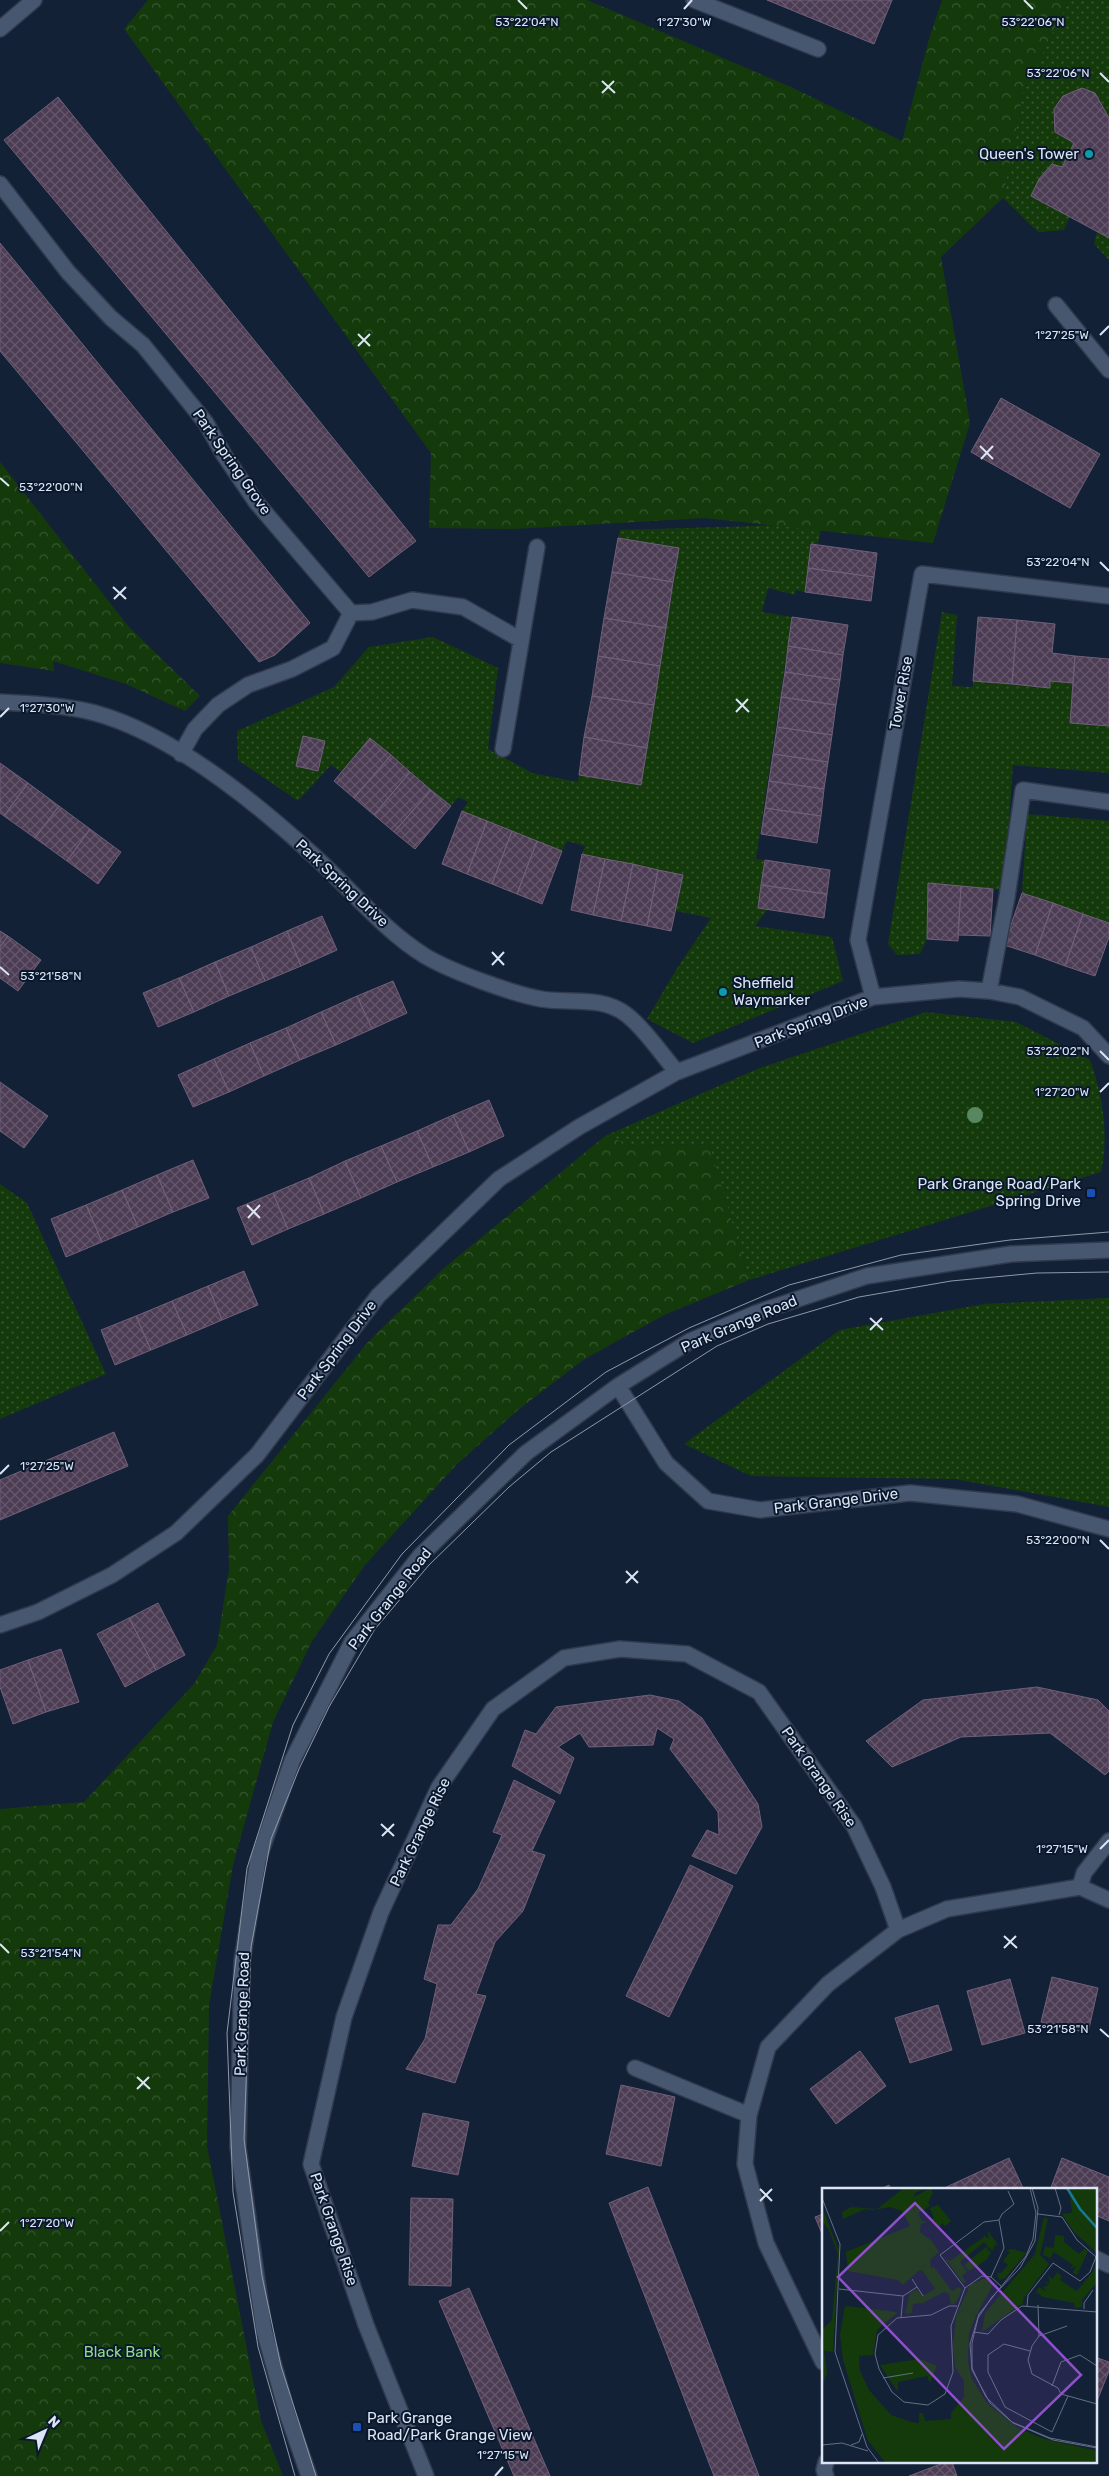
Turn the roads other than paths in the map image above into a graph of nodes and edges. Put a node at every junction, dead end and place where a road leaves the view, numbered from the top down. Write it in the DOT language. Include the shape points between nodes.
graph roads {
  1 [pos="34,0"];
  2 [pos="694,0"];
  3 [pos="0,29"];
  4 [pos="818,49"];
  5 [pos="0,184"];
  6 [pos="1056,305"];
  7 [pos="1109,370"];
  8 [pos="537,547"];
  9 [pos="1109,596"];
  10 [pos="351,613"];
  11 [pos="521,640"];
  12 [pos="0,702"];
  13 [pos="503,749"];
  14 [pos="181,754"];
  15 [pos="1109,802"];
  16 [pos="989,990"];
  17 [pos="873,997"];
  18 [pos="1109,1056"];
  19 [pos="677,1072"];
  20 [pos="1109,1250"];
  21 [pos="618,1386"];
  22 [pos="1109,1529"];
  23 [pos="0,1625"];
  24 [pos="1109,1841"];
  25 [pos="1080,1887"];
  26 [pos="1109,1900"];
  27 [pos="898,1930"];
  28 [pos="636,2068"];
  29 [pos="748,2115"];
  30 [pos="1096,2258"];
  31 [pos="1109,2264"];
  32 [pos="819,2343"];
  33 [pos="822,2357"];
  34 [pos="826,2464"];
  35 [pos="309,2476"];
  36 [pos="426,2476"];
  37 [pos="826,2476"];
  1 -- 3 [label="street"];
  2 -- 4 [label="street"];
  5 -- 10 [label="street, Park Spring Grove" via="68,272 110,318 143,345 206,423 256,502"];
  6 -- 7 [label="street"];
  8 -- 11 [label="street"];
  9 -- 17 [label="street, Tower Rise" via="922,574 858,940"];
  10 -- 11 [label="street" via="372,612 412,600 463,607"];
  10 -- 14 [label="street" via="333,648 292,669 248,685 218,705 195,729"];
  11 -- 13 [label="street"];
  12 -- 14 [label="street, Park Spring Drive" via="43,704 95,713 143,730"];
  14 -- 19 [label="street, Park Spring Drive" via="210,771 264,812 391,930 426,956 479,980 541,999 599,1002 626,1014"];
  15 -- 16 [label="street" via="1023,790 1008,897"];
  16 -- 17 [label="street, Park Spring Drive" via="959,989"];
  16 -- 18 [label="street, Park Spring Drive" via="1020,997 1083,1028"];
  17 -- 19 [label="street, Park Spring Drive"];
  19 -- 23 [label="street, Park Spring Drive" via="578,1127 499,1179 378,1296 257,1455 176,1533 112,1575 38,1612"];
  20 -- 21 [label="street, Park Grange Road" via="1011,1254 867,1276 756,1313 690,1341"];
  21 -- 22 [label="street, Park Grange Drive" via="666,1462 708,1501 760,1510 910,1493 1017,1504"];
  21 -- 35 [label="street, Park Grange Road" via="519,1460 420,1556 352,1642 292,1761 258,1860 242,1962 238,2147 264,2330"];
  24 -- 25 [label="street" via="1084,1873"];
  25 -- 26 [label="street"];
  25 -- 27 [label="street" via="947,1909"];
  27 -- 29 [label="street" via="828,1984 768,2047"];
  27 -- 36 [label="street, Park Grange Rise" via="883,1887 854,1826 759,1692 687,1654 620,1649 564,1658 493,1709 439,1787 382,1912 344,2018 311,2164 366,2325"];
  28 -- 29 [label="street"];
  29 -- 32 [label="street" via="745,2164 766,2243"];
  30 -- 31 [label="street"];
  32 -- 33 [label="street"];
  34 -- 37 [label="street"];
}
